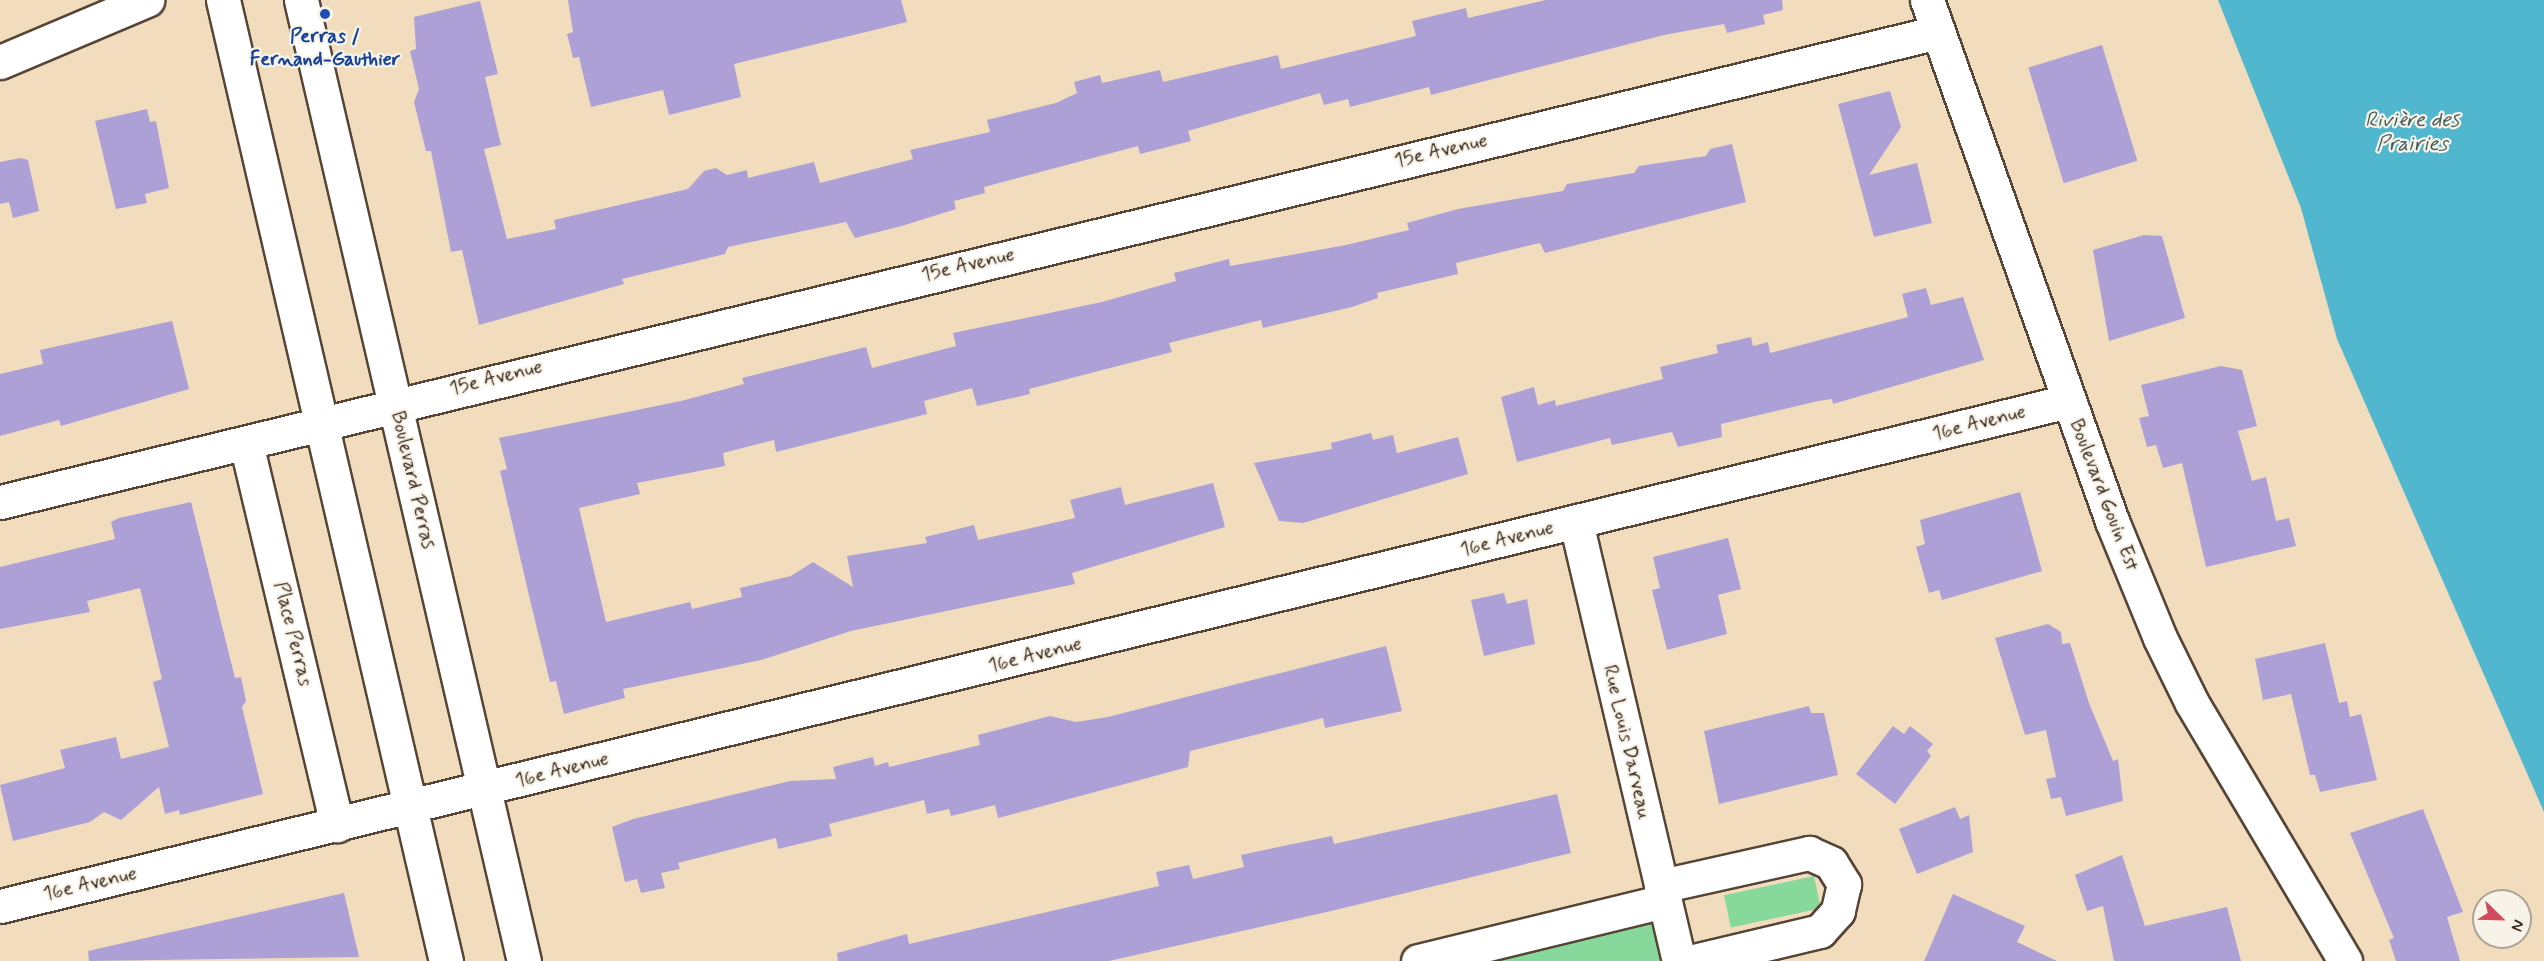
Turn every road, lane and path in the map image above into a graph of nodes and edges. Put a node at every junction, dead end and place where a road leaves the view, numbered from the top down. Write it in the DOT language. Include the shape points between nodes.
graph roads {
  1 [pos="147,0"];
  2 [pos="223,0"];
  3 [pos="300,0"];
  4 [pos="1927,0"];
  5 [pos="1938,32"];
  6 [pos="0,62"];
  7 [pos="2069,401"];
  8 [pos="395,405"];
  9 [pos="322,421"];
  10 [pos="246,443"];
  11 [pos="0,502"];
  12 [pos="1576,522"];
  13 [pos="487,789"];
  14 [pos="409,809"];
  15 [pos="337,825"];
  16 [pos="1662,894"];
  17 [pos="0,906"];
  18 [pos="446,961"];
  19 [pos="524,961"];
  20 [pos="1418,961"];
  21 [pos="1679,961"];
  22 [pos="1694,961"];
  23 [pos="2345,961"];
  1 -- 6 [label="street"];
  2 -- 9 [label="street"];
  3 -- 8 [label="street, Boulevard Perras"];
  4 -- 5 [label="street, Boulevard Gouin Est"];
  5 -- 7 [label="street, Boulevard Gouin Est"];
  5 -- 8 [label="street, 15e Avenue"];
  7 -- 12 [label="street, 16e Avenue"];
  7 -- 23 [label="street, Boulevard Gouin Est" via="2160,638 2220,752"];
  8 -- 9 [label="street, 15e Avenue"];
  8 -- 13 [label="street, Boulevard Perras"];
  9 -- 10 [label="street, 15e Avenue"];
  9 -- 14 [label="street"];
  10 -- 11 [label="street, 15e Avenue"];
  10 -- 15 [label="street, Place Perras"];
  12 -- 13 [label="street, 16e Avenue"];
  12 -- 16 [label="street, Rue Louis Darveau"];
  13 -- 14 [label="street, 16e Avenue"];
  13 -- 19 [label="street, Boulevard Perras"];
  14 -- 15 [label="street, 16e Avenue"];
  14 -- 18 [label="street"];
  15 -- 17 [label="street, 16e Avenue"];
  16 -- 20 [label="street"];
  16 -- 21 [label="street, Rue Louis Darveau"];
  16 -- 22 [label="street" via="1809,853 1831,863 1844,884 1838,911 1820,931"];
}
